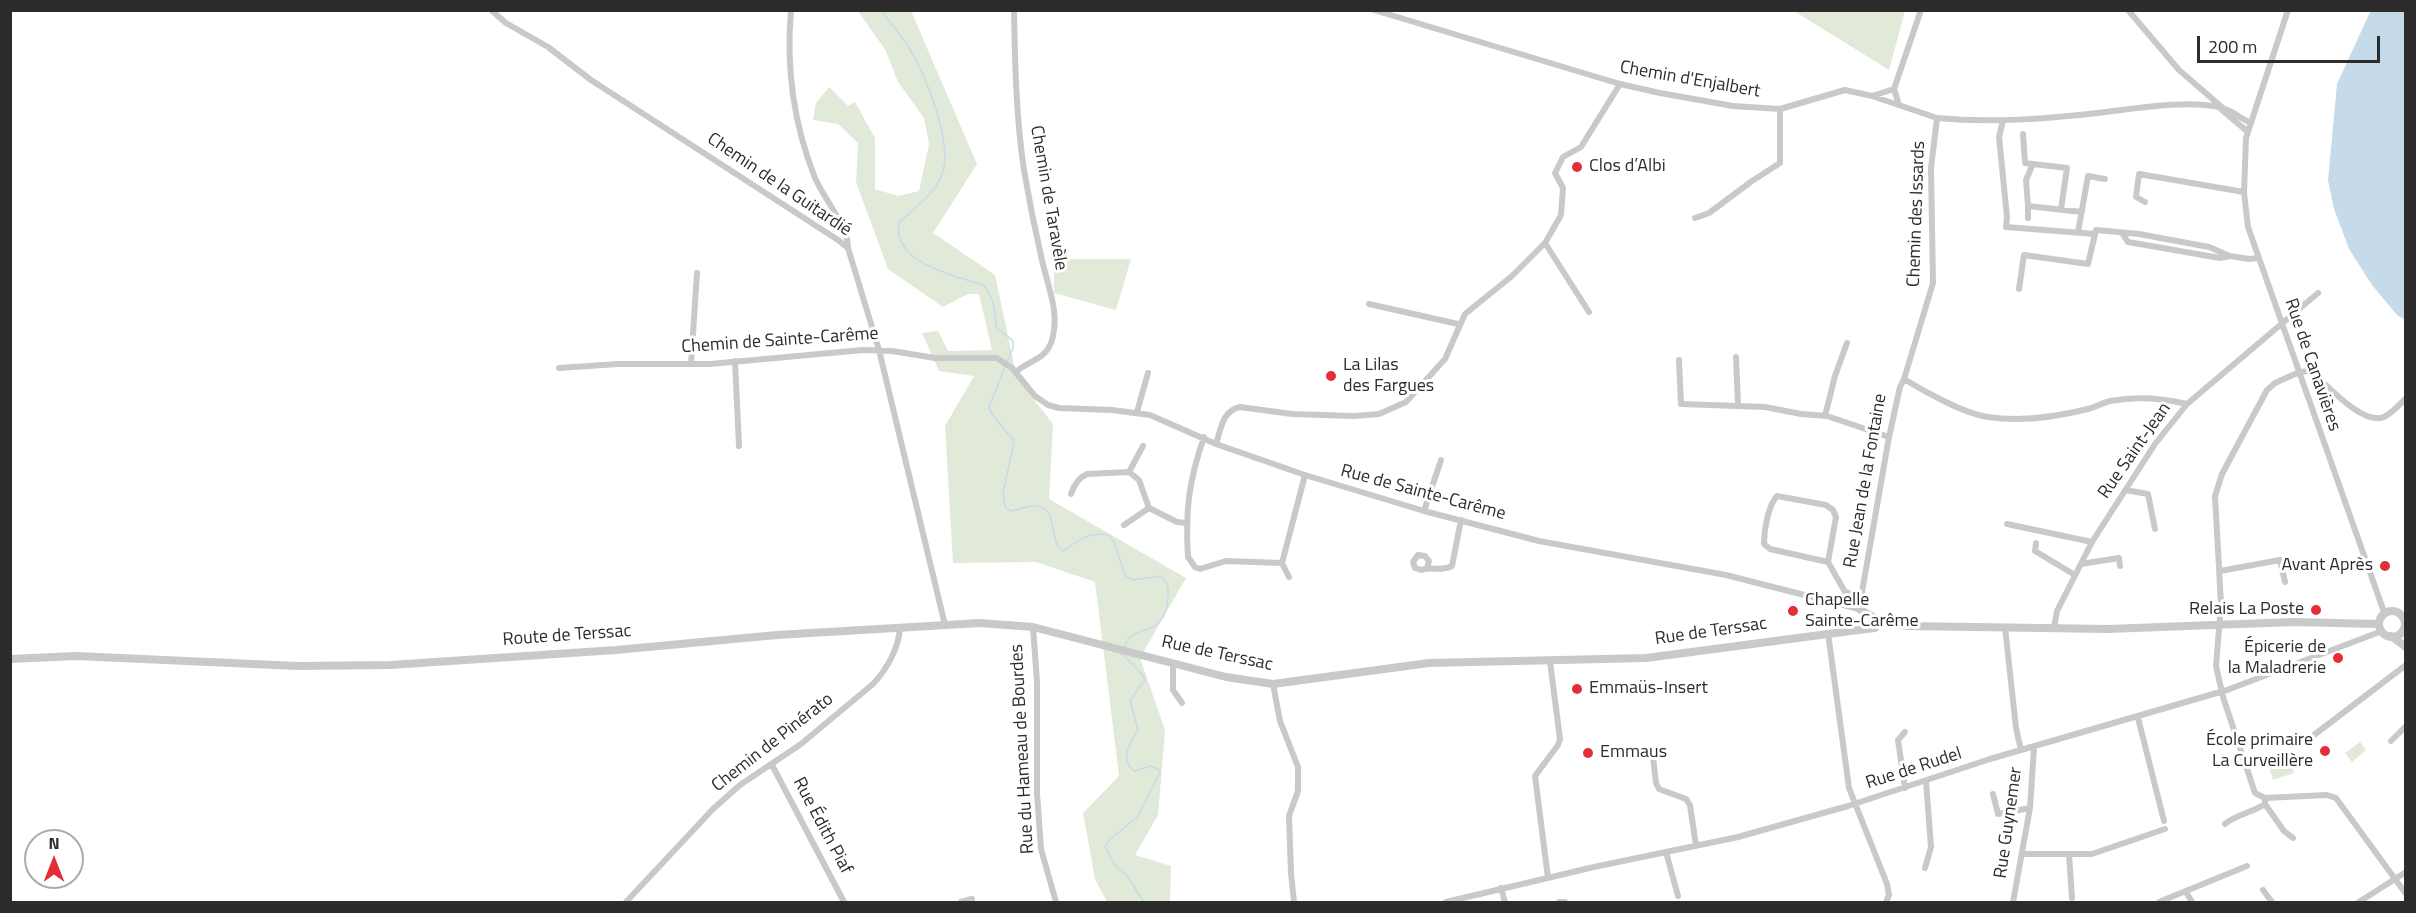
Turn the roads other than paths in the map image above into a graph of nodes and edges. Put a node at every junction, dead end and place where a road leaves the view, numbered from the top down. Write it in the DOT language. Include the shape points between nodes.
graph roads {
  1 [pos="490,10"];
  2 [pos="792,10"];
  3 [pos="1014,10"];
  4 [pos="1374,10"];
  5 [pos="1921,10"];
  6 [pos="2128,10"];
  7 [pos="2288,10"];
  8 [pos="1620,84"];
  9 [pos="1894,89"];
  10 [pos="1872,96"];
  11 [pos="1899,105"];
  12 [pos="2221,108"];
  13 [pos="1780,109"];
  14 [pos="1937,118"];
  15 [pos="2002,121"];
  16 [pos="2251,123"];
  17 [pos="2248,132"];
  18 [pos="2023,134"];
  19 [pos="2033,164"];
  20 [pos="2105,179"];
  21 [pos="2244,192"];
  22 [pos="2145,202"];
  23 [pos="2028,206"];
  24 [pos="2061,209"];
  25 [pos="2082,212"];
  26 [pos="1695,218"];
  27 [pos="2028,218"];
  28 [pos="2078,232"];
  29 [pos="2122,233"];
  30 [pos="2095,234"];
  31 [pos="1545,243"];
  32 [pos="2209,247"];
  33 [pos="848,248"];
  34 [pos="2208,256"];
  35 [pos="2230,256"];
  36 [pos="2259,258"];
  37 [pos="697,273"];
  38 [pos="2019,289"];
  39 [pos="2318,293"];
  40 [pos="1369,304"];
  41 [pos="1589,312"];
  42 [pos="1458,324"];
  43 [pos="2282,324"];
  44 [pos="1847,342"];
  45 [pos="879,350"];
  46 [pos="1736,357"];
  47 [pos="1679,360"];
  48 [pos="735,361"];
  49 [pos="1002,361"];
  50 [pos="691,364"];
  51 [pos="559,369"];
  52 [pos="1014,370"];
  53 [pos="1148,373"];
  54 [pos="2300,373"];
  55 [pos="1904,380"];
  56 [pos="2406,398"];
  57 [pos="2187,404"];
  58 [pos="1738,405"];
  59 [pos="1137,412"];
  60 [pos="1825,416"];
  61 [pos="1204,437"];
  62 [pos="1889,437"];
  63 [pos="1216,444"];
  64 [pos="738,446"];
  65 [pos="1143,446"];
  66 [pos="1441,460"];
  67 [pos="1129,472"];
  68 [pos="1305,476"];
  69 [pos="2125,490"];
  70 [pos="1071,494"];
  71 [pos="1149,508"];
  72 [pos="1424,511"];
  73 [pos="1461,520"];
  74 [pos="1186,523"];
  75 [pos="2007,524"];
  76 [pos="1124,525"];
  77 [pos="2155,530"];
  78 [pos="2092,542"];
  79 [pos="2036,543"];
  80 [pos="1828,562"];
  81 [pos="1282,563"];
  82 [pos="2081,564"];
  83 [pos="2120,566"];
  84 [pos="1427,568"];
  85 [pos="2220,571"];
  86 [pos="2075,575"];
  87 [pos="1289,577"];
  88 [pos="2284,582"];
  89 [pos="1861,596"];
  90 [pos="1859,609"];
  91 [pos="2384,612"];
  92 [pos="1882,622"];
  93 [pos="945,625"];
  94 [pos="2221,626"];
  95 [pos="2405,626"];
  96 [pos="900,627"];
  97 [pos="1033,627"];
  98 [pos="2005,627"];
  99 [pos="2055,627"];
  100 [pos="2380,627"];
  101 [pos="1866,629"];
  102 [pos="1828,633"];
  103 [pos="2391,636"];
  104 [pos="2406,646"];
  105 [pos="1123,650"];
  106 [pos="10,659"];
  107 [pos="1550,662"];
  108 [pos="1173,663"];
  109 [pos="2406,665"];
  110 [pos="1273,684"];
  111 [pos="2223,694"];
  112 [pos="1182,703"];
  113 [pos="2138,718"];
  114 [pos="2406,726"];
  115 [pos="1905,732"];
  116 [pos="2314,735"];
  117 [pos="2391,741"];
  118 [pos="2034,747"];
  119 [pos="2021,750"];
  120 [pos="1653,757"];
  121 [pos="772,765"];
  122 [pos="1926,781"];
  123 [pos="1905,789"];
  124 [pos="1993,794"];
  125 [pos="2265,801"];
  126 [pos="1856,804"];
  127 [pos="2030,808"];
  128 [pos="2225,824"];
  129 [pos="2293,838"];
  130 [pos="1696,846"];
  131 [pos="1666,852"];
  132 [pos="2022,854"];
  133 [pos="2069,854"];
  134 [pos="2247,866"];
  135 [pos="1925,868"];
  136 [pos="2406,872"];
  137 [pos="1548,878"];
  138 [pos="2394,878"];
  139 [pos="1501,888"];
  140 [pos="2263,890"];
  141 [pos="2186,892"];
  142 [pos="2406,894"];
  143 [pos="1678,896"];
  144 [pos="2072,898"];
  145 [pos="972,899"];
  146 [pos="627,903"];
  147 [pos="844,903"];
  148 [pos="962,903"];
  149 [pos="1056,903"];
  150 [pos="1294,903"];
  151 [pos="1446,903"];
  152 [pos="1505,903"];
  153 [pos="1559,903"];
  154 [pos="1564,903"];
  155 [pos="1886,903"];
  156 [pos="2013,903"];
  157 [pos="2158,903"];
  158 [pos="2192,903"];
  159 [pos="2272,903"];
  160 [pos="2359,903"];
  1 -- 33 [label="street, Chemin de la Guitardié"];
  2 -- 33 [label="street" via="789,51 798,126 816,178 844,231"];
  3 -- 52 [label="street, Chemin de Taravèle" via="1019,136 1055,323 1052,342 1044,355"];
  4 -- 8 [label="street, Chemin d'Enjalbert"];
  5 -- 9 [label="street"];
  6 -- 12 [label="street" via="2179,70"];
  7 -- 16 [label="street, Rue de Canavières"];
  8 -- 13 [label="street, Chemin d'Enjalbert" via="1733,106"];
  8 -- 31 [label="street" via="1581,147 1563,157 1555,173 1563,188 1561,215"];
  9 -- 10 [label="street"];
  9 -- 11 [label="street"];
  10 -- 11 [label="street, Chemin d'Enjalbert"];
  10 -- 13 [label="street, Chemin d'Enjalbert" via="1835,91"];
  11 -- 14 [label="street, Chemin d'Enjalbert"];
  12 -- 15 [label="street, Chemin d'Enjalbert" via="2166,106"];
  12 -- 16 [label="street, Chemin d'Enjalbert"];
  12 -- 17 [label="street"];
  13 -- 26 [label="street" via="1780,164 1709,213"];
  14 -- 15 [label="street, Chemin d'Enjalbert"];
  14 -- 55 [label="street, Chemin des Issards" via="1931,168 1933,284"];
  15 -- 28 [label="street" via="1999,137 2006,227"];
  16 -- 17 [label="street, Rue de Canavières"];
  17 -- 21 [label="street, Rue de Canavières"];
  18 -- 19 [label="street" via="2025,163"];
  19 -- 23 [label="street" via="2026,180"];
  19 -- 24 [label="street" via="2067,168"];
  20 -- 25 [label="street" via="2088,176"];
  21 -- 22 [label="street" via="2139,174 2136,197"];
  21 -- 36 [label="street, Rue de Canavières" via="2248,227"];
  23 -- 24 [label="street"];
  23 -- 27 [label="street"];
  24 -- 25 [label="street"];
  25 -- 28 [label="street"];
  28 -- 30 [label="street"];
  29 -- 30 [label="street" via="2096,230"];
  29 -- 32 [label="street"];
  29 -- 34 [label="street" via="2128,242"];
  30 -- 38 [label="street" via="2088,264 2024,255"];
  31 -- 41 [label="street"];
  31 -- 42 [label="street"];
  32 -- 34 [label="street"];
  32 -- 35 [label="street"];
  33 -- 45 [label="street, Chemin de la Guitardié"];
  34 -- 35 [label="street"];
  35 -- 36 [label="street"];
  36 -- 43 [label="street, Rue de Canavières"];
  37 -- 50 [label="street"];
  39 -- 43 [label="street, Rue Saint-Jean"];
  40 -- 42 [label="street"];
  42 -- 63 [label="street" via="1445,359 1397,407 1379,414 1354,416 1240,407 1226,415"];
  43 -- 54 [label="street, Rue de Canavières"];
  43 -- 57 [label="street, Rue Saint-Jean"];
  44 -- 60 [label="street"];
  45 -- 48 [label="street, Chemin de Sainte-Carême"];
  45 -- 49 [label="street, Chemin de Sainte-Carême"];
  45 -- 93 [label="street, Chemin de la Guitardié"];
  46 -- 58 [label="street"];
  47 -- 58 [label="street" via="1681,404"];
  48 -- 50 [label="street, Chemin de Sainte-Carême"];
  48 -- 64 [label="street"];
  49 -- 52 [label="street, Rue de Sainte-Carême"];
  50 -- 51 [label="street, Chemin de Sainte-Carême"];
  52 -- 59 [label="street, Rue de Sainte-Carême" via="1035,396 1048,405"];
  53 -- 59 [label="street"];
  54 -- 56 [label="street" via="2313,373 2363,416 2385,416"];
  54 -- 85 [label="street" via="2267,390 2219,480 2215,496"];
  54 -- 91 [label="street, Rue de Canavières"];
  55 -- 57 [label="street, Rue Jean de la Fontaine" via="1987,417 2042,417 2133,398 2162,398"];
  55 -- 62 [label="street, Rue Jean de la Fontaine"];
  57 -- 69 [label="street, Rue Saint-Jean"];
  58 -- 60 [label="street"];
  59 -- 61 [label="street, Rue de Sainte-Carême"];
  60 -- 62 [label="street"];
  61 -- 63 [label="street, Rue de Sainte-Carême"];
  61 -- 74 [label="street" via="1187,498"];
  62 -- 89 [label="street, Rue Jean de la Fontaine"];
  63 -- 68 [label="street, Rue de Sainte-Carême"];
  65 -- 67 [label="street"];
  66 -- 72 [label="street"];
  67 -- 70 [label="street" via="1087,474 1073,486"];
  67 -- 71 [label="street" via="1139,480"];
  68 -- 72 [label="street, Rue de Sainte-Carême"];
  68 -- 81 [label="street"];
  69 -- 77 [label="street" via="2148,494"];
  69 -- 78 [label="street, Rue Saint-Jean"];
  71 -- 74 [label="street"];
  71 -- 76 [label="street"];
  72 -- 73 [label="street, Rue de Sainte-Carême"];
  73 -- 84 [label="street" via="1452,566"];
  73 -- 90 [label="street, Rue de Sainte-Carême" via="1539,541 1726,575"];
  74 -- 81 [label="street" via="1188,557 1195,567 1206,569 1226,561"];
  75 -- 78 [label="street"];
  78 -- 82 [label="street, Rue Saint-Jean"];
  79 -- 86 [label="street" via="2035,551"];
  80 -- 80 [label="street" via="1836,518 1833,510 1826,505 1778,496 1773,501 1764,544 1770,549"];
  80 -- 89 [label="street" via="1845,592"];
  81 -- 87 [label="street"];
  82 -- 83 [label="street" via="2118,558"];
  82 -- 86 [label="street, Rue Saint-Jean"];
  85 -- 88 [label="street" via="2280,560"];
  85 -- 94 [label="street"];
  86 -- 99 [label="street, Rue Saint-Jean" via="2057,610"];
  89 -- 90 [label="street, Rue Jean de la Fontaine"];
  90 -- 92 [label="street"];
  90 -- 101 [label="street, Rue Jean de la Fontaine"];
  91 -- 95 [label="street" via="2395,612"];
  91 -- 100 [label="street"];
  92 -- 98 [label="street"];
  92 -- 101 [label="street, Rue de Terssac"];
  93 -- 96 [label="street, Route de Terssac"];
  93 -- 97 [label="street, Route de Terssac"];
  94 -- 99 [label="street"];
  94 -- 100 [label="street" via="2293,622"];
  94 -- 111 [label="street" via="2216,657"];
  95 -- 103 [label="street" via="2398,636"];
  95 -- 104 [label="street"];
  96 -- 106 [label="street, Route de Terssac" via="380,665 297,666 88,656"];
  96 -- 121 [label="street, Chemin de Pinérato" via="893,654 877,679"];
  97 -- 105 [label="street, Route de Terssac"];
  97 -- 149 [label="street, Rue du Hameau de Bourdes" via="1041,849"];
  98 -- 99 [label="street"];
  98 -- 119 [label="street"];
  100 -- 103 [label="street"];
  100 -- 111 [label="street, Rue de Rudel"];
  101 -- 102 [label="street, Rue de Terssac"];
  102 -- 107 [label="street, Rue de Terssac" via="1646,658"];
  102 -- 126 [label="street" via="1849,788"];
  103 -- 104 [label="street"];
  105 -- 108 [label="street, Rue de Terssac"];
  107 -- 110 [label="street, Rue de Terssac" via="1412,665"];
  107 -- 137 [label="street" via="1560,740 1535,776"];
  108 -- 110 [label="street, Rue de Terssac"];
  108 -- 112 [label="street" via="1173,690"];
  109 -- 116 [label="street"];
  110 -- 150 [label="street" via="1280,721 1298,767 1298,790 1289,816"];
  111 -- 113 [label="street, Rue de Rudel"];
  111 -- 125 [label="street" via="2255,793"];
  113 -- 118 [label="street, Rue de Rudel"];
  113 -- 133 [label="street" via="2164,825 2102,852"];
  114 -- 117 [label="street"];
  115 -- 123 [label="street" via="1898,740"];
  118 -- 119 [label="street, Rue de Rudel"];
  118 -- 127 [label="street, Rue Guynemer"];
  119 -- 122 [label="street, Rue de Rudel"];
  120 -- 130 [label="street" via="1659,789 1686,799 1690,805"];
  121 -- 146 [label="street, Chemin de Pinérato" via="740,785 713,809"];
  121 -- 147 [label="street, Rue Édith Piaf"];
  122 -- 123 [label="street, Rue de Rudel"];
  122 -- 135 [label="street" via="1931,847"];
  123 -- 126 [label="street, Rue de Rudel"];
  124 -- 127 [label="street" via="1998,814"];
  125 -- 128 [label="street" via="2254,811"];
  125 -- 129 [label="street"];
  125 -- 138 [label="street" via="2327,795 2336,798"];
  126 -- 130 [label="street, Rue de Rudel"];
  126 -- 155 [label="street" via="1887,884"];
  127 -- 132 [label="street, Rue Guynemer"];
  130 -- 131 [label="street, Rue de Rudel"];
  131 -- 137 [label="street, Rue de Rudel"];
  131 -- 143 [label="street"];
  132 -- 133 [label="street"];
  132 -- 156 [label="street, Rue Guynemer"];
  133 -- 144 [label="street"];
  134 -- 141 [label="street"];
  136 -- 138 [label="street"];
  137 -- 139 [label="street, Rue de Rudel"];
  138 -- 142 [label="street"];
  138 -- 160 [label="street"];
  139 -- 151 [label="street, Rue de Rudel"];
  139 -- 152 [label="street"];
  140 -- 159 [label="street"];
  141 -- 157 [label="street"];
  141 -- 158 [label="street"];
  145 -- 148 [label="street"];
  153 -- 154 [label="street"];
}
